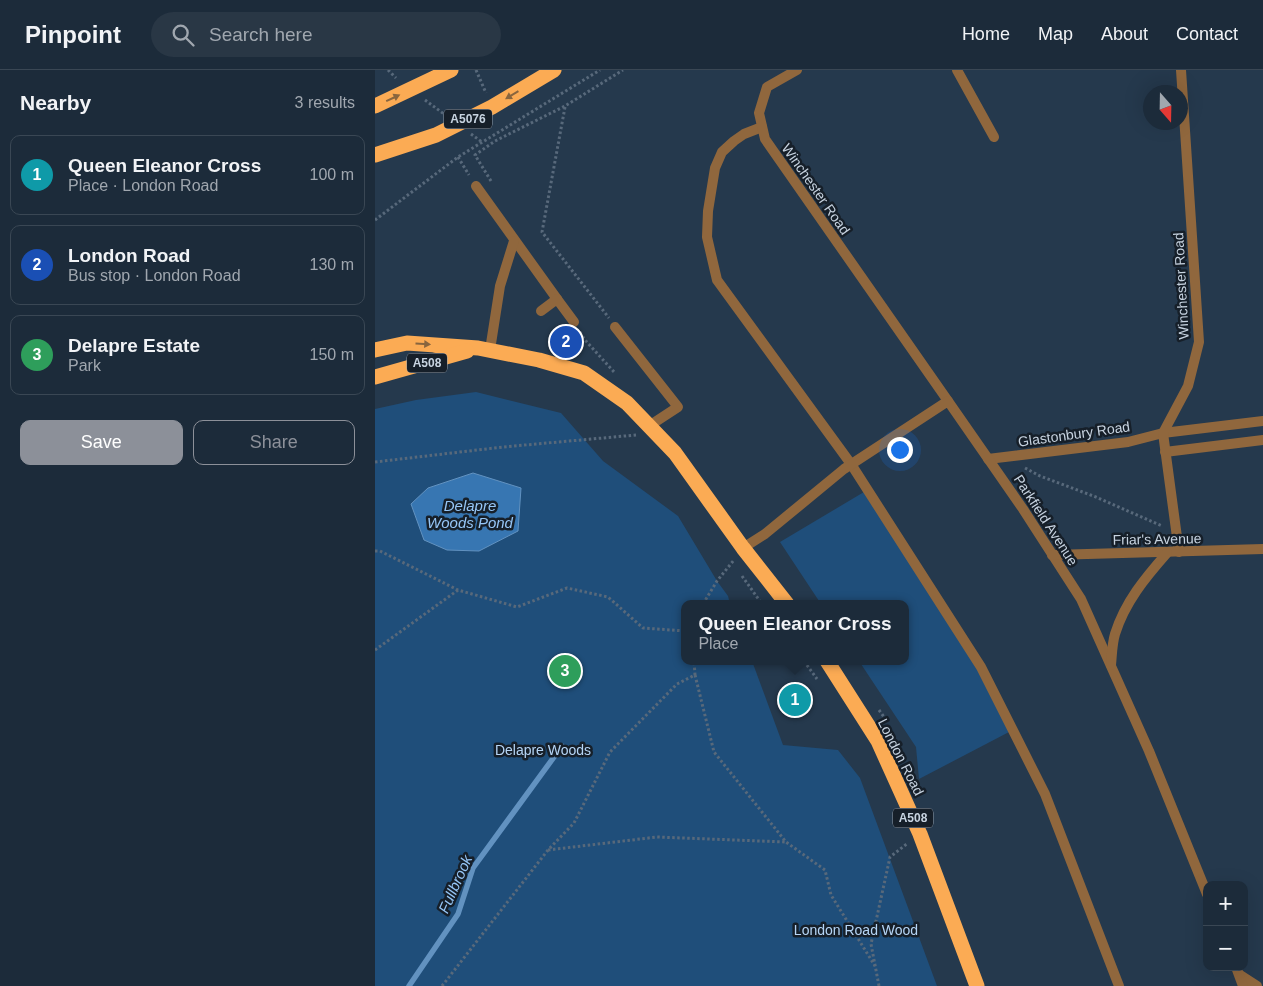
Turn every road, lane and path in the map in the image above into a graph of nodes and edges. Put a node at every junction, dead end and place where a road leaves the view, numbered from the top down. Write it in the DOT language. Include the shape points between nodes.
graph roads {
  1 [pos="387,70"];
  2 [pos="451,70"];
  3 [pos="554,70"];
  4 [pos="600,70"];
  5 [pos="623,70"];
  6 [pos="797,70"];
  7 [pos="957,70"];
  8 [pos="1181,70"];
  9 [pos="411,89"];
  10 [pos="375,106"];
  11 [pos="565,106"];
  12 [pos="520,119"];
  13 [pos="458,124"];
  14 [pos="524,126"];
  15 [pos="762,127"];
  16 [pos="994,137"];
  17 [pos="481,142"];
  18 [pos="375,155"];
  19 [pos="475,155"];
  20 [pos="458,157"];
  21 [pos="476,186"];
  22 [pos="375,220"];
  23 [pos="514,241"];
  24 [pos="557,299"];
  25 [pos="541,311"];
  26 [pos="574,322"];
  27 [pos="615,327"];
  28 [pos="484,349"];
  29 [pos="375,350"];
  30 [pos="618,376"];
  31 [pos="375,377"];
  32 [pos="948,401"];
  33 [pos="1263,422"];
  34 [pos="633,429"];
  35 [pos="645,431"];
  36 [pos="1163,433"];
  37 [pos="1263,440"];
  38 [pos="1165,452"];
  39 [pos="1005,457"];
  40 [pos="988,459"];
  41 [pos="375,462"];
  42 [pos="851,464"];
  43 [pos="1177,534"];
  44 [pos="743,548"];
  45 [pos="1263,549"];
  46 [pos="375,551"];
  47 [pos="1167,552"];
  48 [pos="1179,552"];
  49 [pos="726,554"];
  50 [pos="1052,555"];
  51 [pos="732,562"];
  52 [pos="458,590"];
  53 [pos="705,600"];
  54 [pos="759,600"];
  55 [pos="784,600"];
  56 [pos="681,632"];
  57 [pos="375,650"];
  58 [pos="695,665"];
  59 [pos="830,665"];
  60 [pos="1111,666"];
  61 [pos="695,674"];
  62 [pos="920,834"];
  63 [pos="786,842"];
  64 [pos="548,850"];
  65 [pos="1203,884"];
  66 [pos="875,966"];
  67 [pos="1238,971"];
  68 [pos="442,986"];
  69 [pos="879,986"];
  70 [pos="977,986"];
  71 [pos="1119,986"];
  72 [pos="1243,986"];
  73 [pos="1257,986"];
  1 -- 9 [label="path"];
  2 -- 9 [label="highway"];
  3 -- 13 [label="highway, A5076, one-way" via="492,108"];
  4 -- 12 [label="path"];
  5 -- 11 [label="path"];
  6 -- 15 [label="street, Winchester Road" via="767,88 759,113"];
  7 -- 16 [label="street"];
  8 -- 36 [label="street, Winchester Road" via="1199,342 1188,386"];
  10 -- 9 [label="highway, one-way"];
  9 -- 13 [label="path"];
  11 -- 14 [label="path"];
  11 -- 27 [label="path" via="542,232"];
  12 -- 14 [label="path"];
  12 -- 17 [label="path"];
  13 -- 17 [label="path"];
  13 -- 18 [label="highway, A5076" via="436,135"];
  14 -- 19 [label="path" via="495,140"];
  15 -- 32 [label="street, Winchester Road" via="765,139"];
  15 -- 42 [label="street" via="734,140 722,152 715,168 707,236 717,280"];
  17 -- 20 [label="path"];
  20 -- 21 [label="path"];
  20 -- 22 [label="path"];
  21 -- 23 [label="street"];
  23 -- 24 [label="street"];
  23 -- 28 [label="street"];
  24 -- 25 [label="street"];
  24 -- 26 [label="street"];
  26 -- 30 [label="path" via="585,340"];
  27 -- 35 [label="street" via="678,407"];
  29 -- 28 [label="highway, A508, one-way" via="407,344"];
  28 -- 31 [label="highway, A508"];
  28 -- 35 [label="highway, A508" via="539,360 584,374 627,403"];
  32 -- 40 [label="street, Parkfield Avenue"];
  32 -- 42 [label="street"];
  33 -- 36 [label="street, Glastonbury Road"];
  34 -- 35 [label="path"];
  35 -- 41 [label="path"];
  35 -- 44 [label="highway, A508" via="675,453"];
  36 -- 38 [label="street"];
  36 -- 39 [label="street, Glastonbury Road" via="1128,442"];
  37 -- 38 [label="street"];
  38 -- 43 [label="street"];
  39 -- 40 [label="street, Glastonbury Road"];
  39 -- 43 [label="path" via="1040,476"];
  40 -- 50 [label="street, Parkfield Avenue"];
  42 -- 44 [label="street"];
  42 -- 71 [label="street" via="981,667 1045,794"];
  43 -- 48 [label="street"];
  44 -- 51 [label="path"];
  44 -- 55 [label="highway, A508"];
  45 -- 48 [label="street, Friar's Avenue"];
  46 -- 52 [label="path"];
  47 -- 48 [label="street, Friar's Avenue"];
  47 -- 50 [label="street, Friar's Avenue"];
  47 -- 60 [label="street" via="1127,605 1114,636"];
  49 -- 51 [label="path"];
  50 -- 60 [label="street, Parkfield Avenue" via="1081,599"];
  51 -- 53 [label="path"];
  51 -- 54 [label="path"];
  52 -- 56 [label="path" via="517,607 567,588 608,597 643,628"];
  52 -- 57 [label="path"];
  58 -- 61 [label="path"];
  59 -- 62 [label="highway, London Road / A508" via="878,741"];
  60 -- 65 [label="street, Parkfield Avenue"];
  61 -- 63 [label="path" via="714,752"];
  61 -- 64 [label="path" via="677,684 610,752 575,823"];
  62 -- 66 [label="path" via="890,857 871,944"];
  62 -- 70 [label="highway, London Road / A508"];
  63 -- 64 [label="path" via="657,837"];
  63 -- 66 [label="path" via="825,870 831,895"];
  64 -- 68 [label="path"];
  66 -- 69 [label="path"];
  67 -- 72 [label="street"];
  67 -- 73 [label="street"];
}
